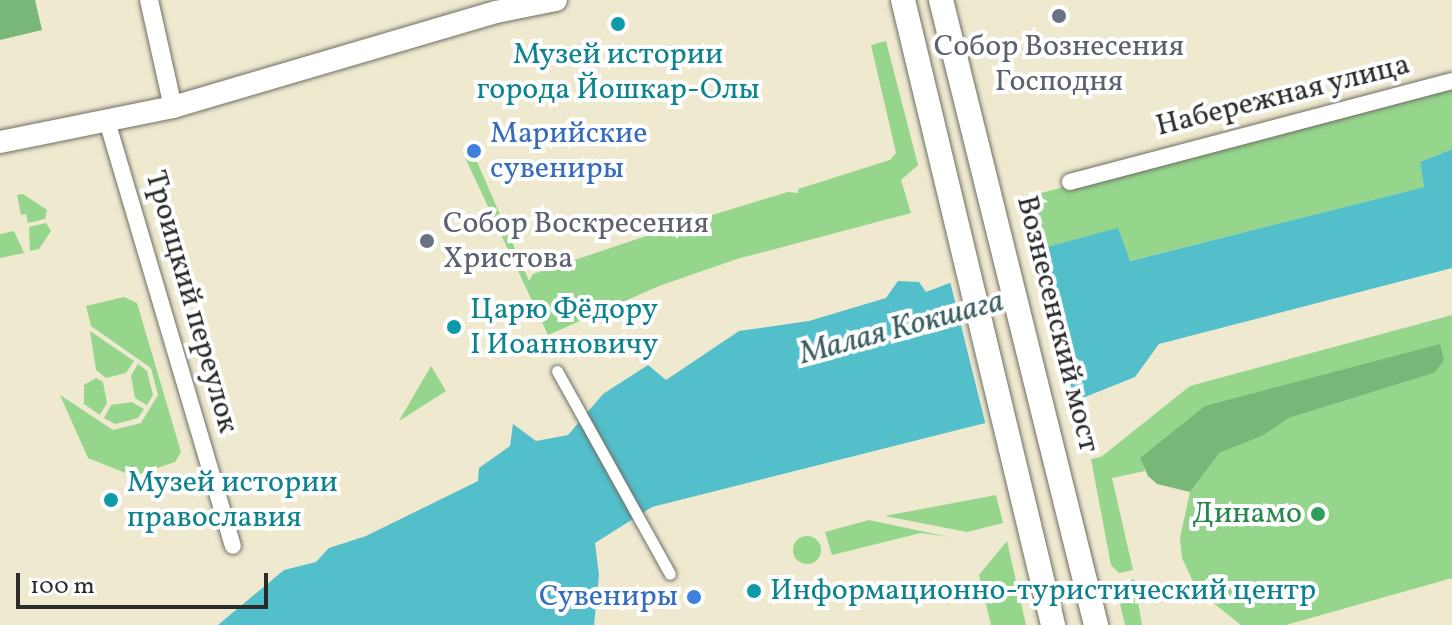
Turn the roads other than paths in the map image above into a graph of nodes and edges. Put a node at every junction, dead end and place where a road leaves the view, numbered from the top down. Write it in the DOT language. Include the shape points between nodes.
graph roads {
  1 [pos="149,0"];
  2 [pos="556,0"];
  3 [pos="903,0"];
  4 [pos="941,0"];
  5 [pos="1452,81"];
  6 [pos="173,107"];
  7 [pos="107,121"];
  8 [pos="0,142"];
  9 [pos="1070,182"];
  10 [pos="557,371"];
  11 [pos="233,546"];
  12 [pos="670,574"];
  13 [pos="1053,625"];
  14 [pos="1096,625"];
  1 -- 6 [label="street"];
  2 -- 6 [label="main road" via="481,16"];
  3 -- 13 [label="main road"];
  4 -- 14 [label="main road, Вознесенский мост"];
  5 -- 9 [label="street, Набережная улица"];
  6 -- 7 [label="main road"];
  7 -- 8 [label="main road"];
  7 -- 11 [label="street, Троицкий переулок"];
  10 -- 12 [label="street"];
}
